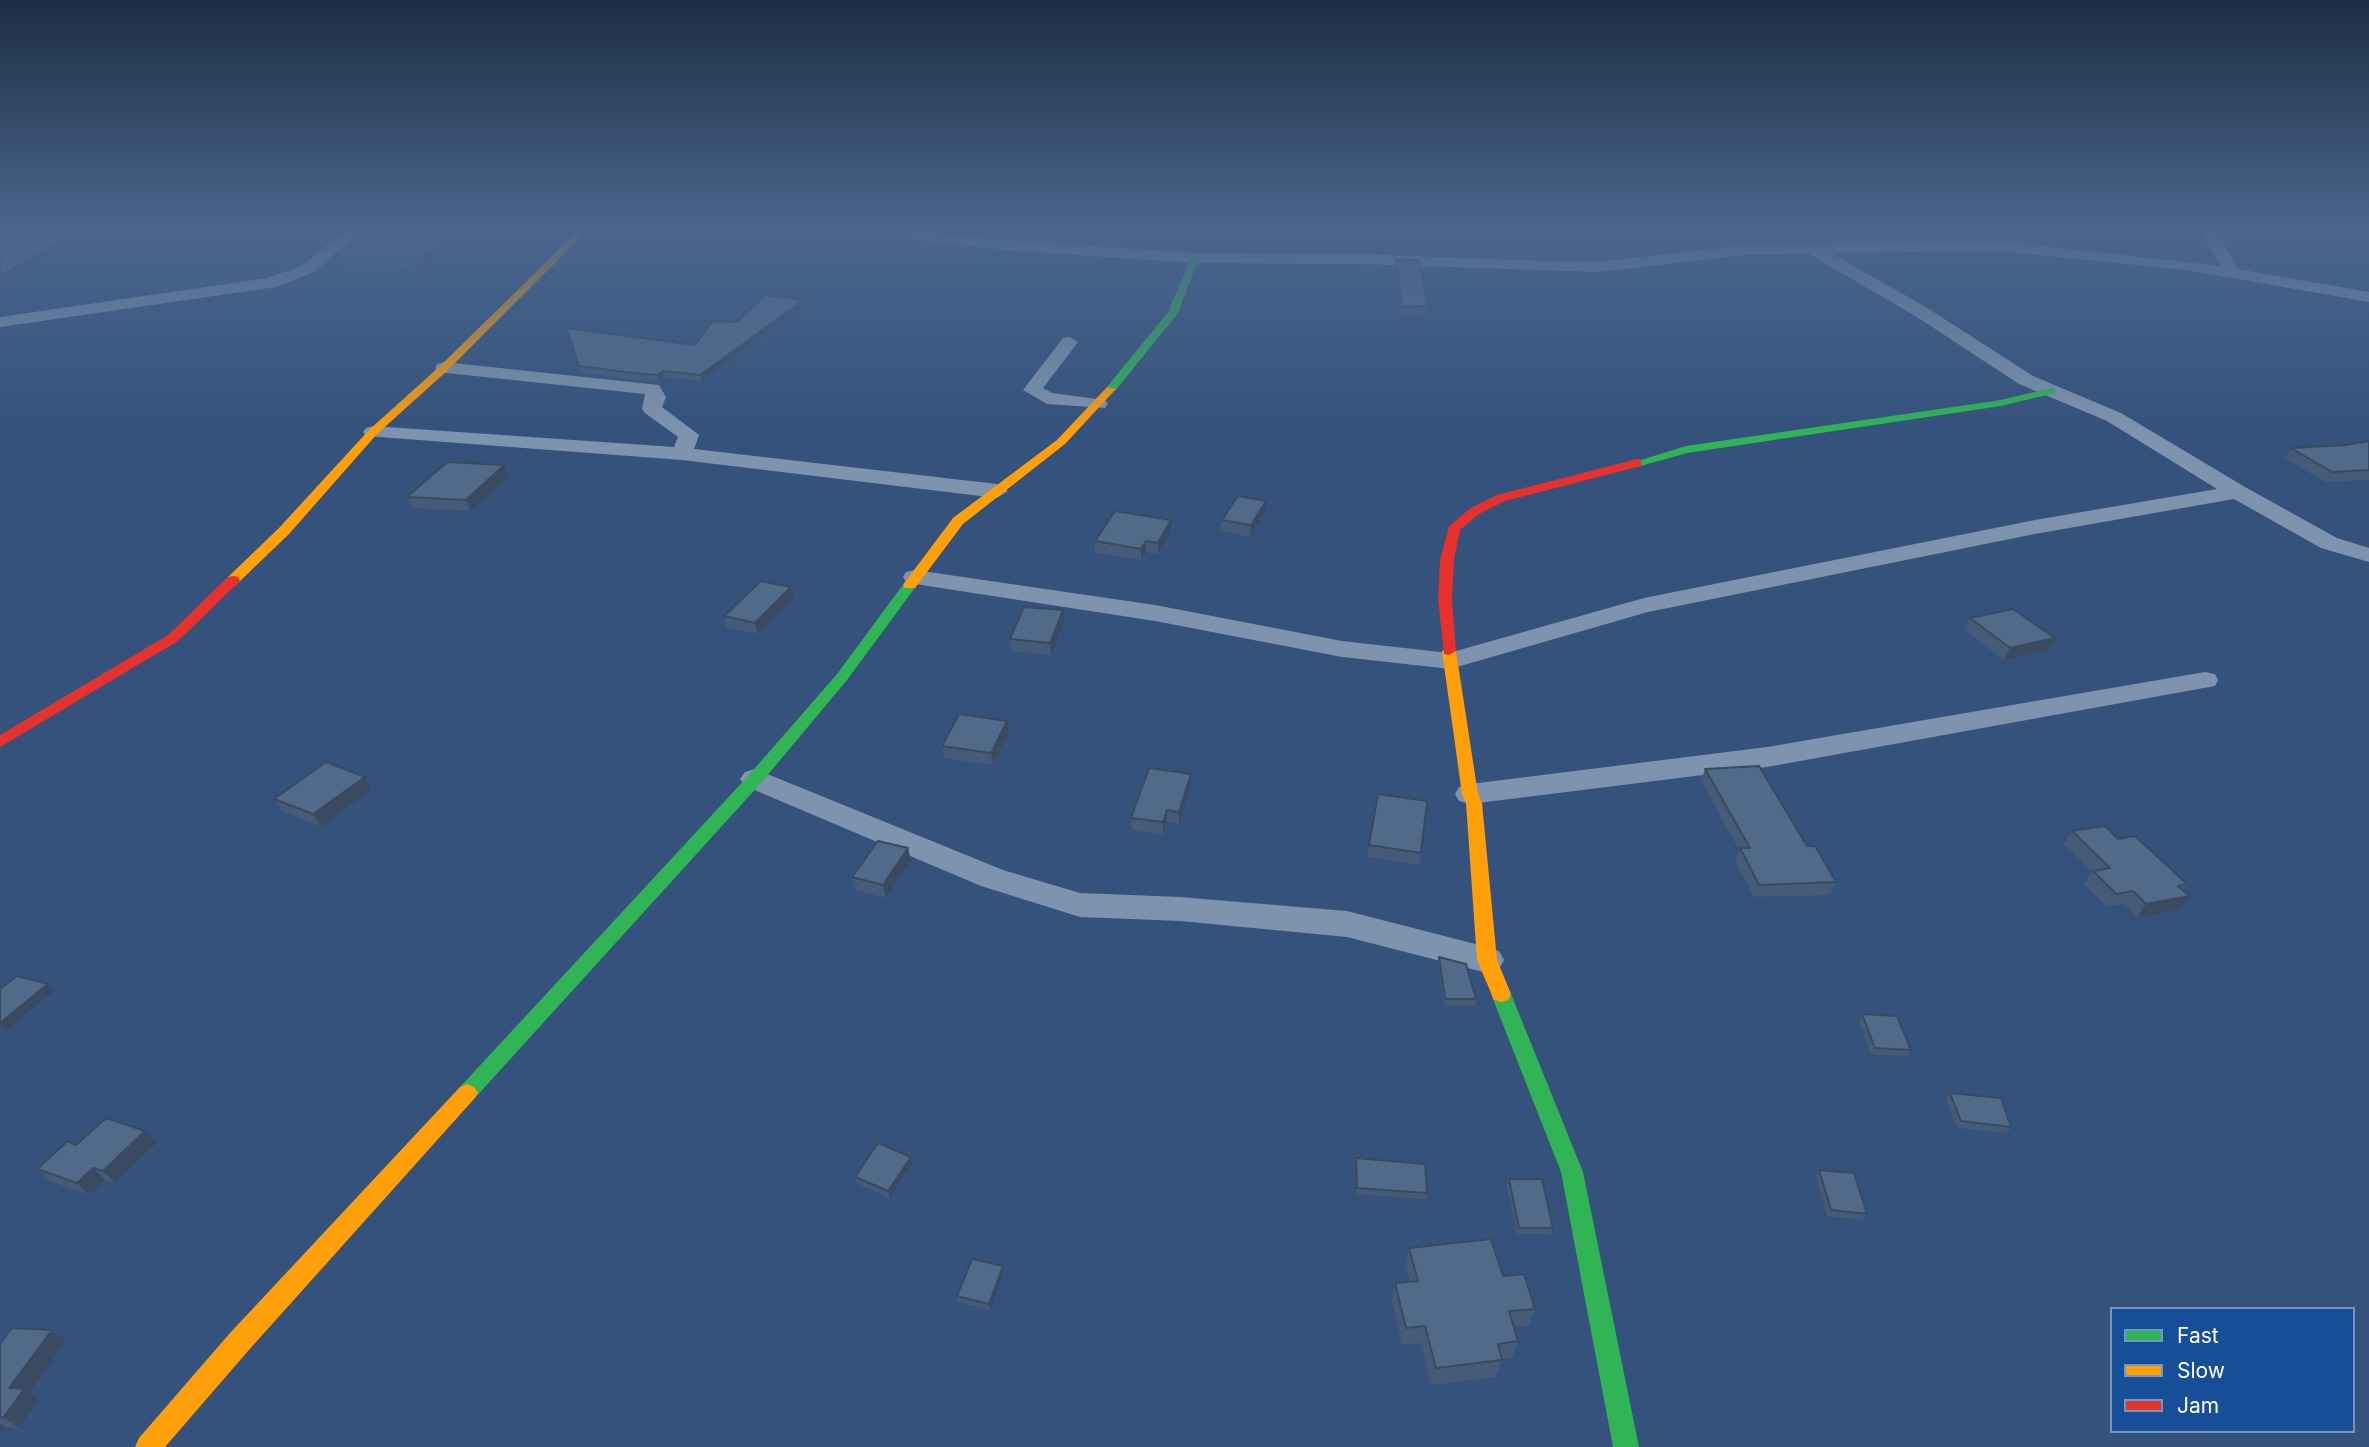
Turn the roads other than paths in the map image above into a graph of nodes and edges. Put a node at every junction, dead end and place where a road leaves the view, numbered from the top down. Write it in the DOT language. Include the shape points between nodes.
graph roads {
  1 [pos="167,298"];
  2 [pos="515,298"];
  3 [pos="1179,298"];
  4 [pos="1896,298"];
  5 [pos="0,321"];
  6 [pos="1069,342"];
  7 [pos="444,368"];
  8 [pos="2051,391"];
  9 [pos="1098,404"];
  10 [pos="373,432"];
  11 [pos="682,454"];
  12 [pos="997,491"];
  13 [pos="2237,492"];
  14 [pos="2369,555"];
  15 [pos="915,577"];
  16 [pos="1450,661"];
  17 [pos="2205,680"];
  18 [pos="0,742"];
  19 [pos="755,779"];
  20 [pos="1470,794"];
  21 [pos="1487,960"];
  22 [pos="148,1447"];
  23 [pos="1626,1447"];
  1 -- 5 [label="street"];
  2 -- 7 [label="street"];
  3 -- 9 [label="street" via="1173,313"];
  4 -- 8 [label="street" via="2026,380"];
  6 -- 9 [label="street" via="1033,390 1047,398"];
  7 -- 10 [label="street"];
  7 -- 11 [label="street" via="652,389 656,397 652,409 689,435"];
  8 -- 13 [label="street" via="2114,416"];
  8 -- 16 [label="street" via="2001,403 1686,450 1501,498 1454,529 1445,599"];
  9 -- 12 [label="street" via="1061,442"];
  10 -- 11 [label="street"];
  10 -- 18 [label="street" via="284,531 173,638"];
  11 -- 12 [label="street"];
  12 -- 15 [label="street" via="958,521"];
  13 -- 14 [label="street" via="2329,543"];
  13 -- 16 [label="street" via="1682,597"];
  15 -- 16 [label="street" via="1167,615 1342,649"];
  15 -- 19 [label="street" via="842,677"];
  16 -- 20 [label="street"];
  17 -- 20 [label="street" via="1767,757"];
  19 -- 21 [label="street" via="947,860 1080,905 1347,925"];
  19 -- 22 [label="street"];
  20 -- 21 [label="street"];
  21 -- 23 [label="street" via="1572,1172"];
}
